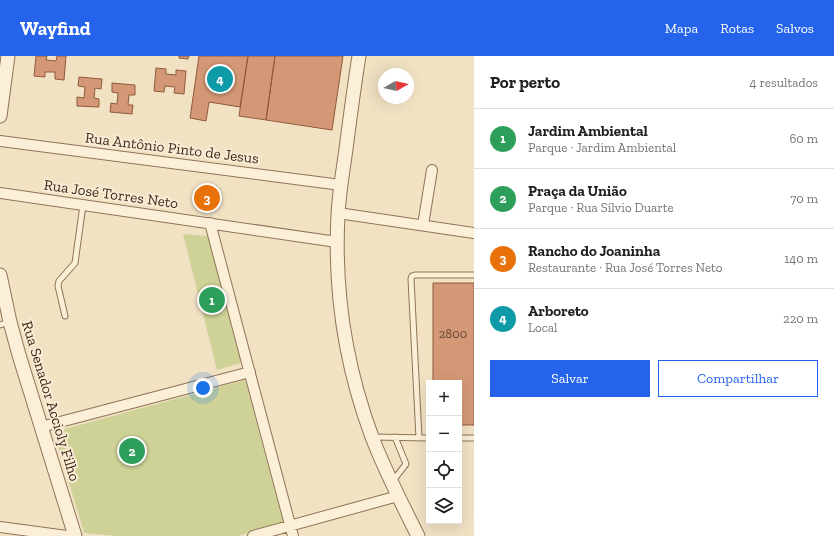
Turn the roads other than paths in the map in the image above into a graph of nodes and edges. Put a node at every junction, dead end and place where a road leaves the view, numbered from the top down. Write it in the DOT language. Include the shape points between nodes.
graph roads {
  1 [pos="8,56"];
  2 [pos="359,56"];
  3 [pos="0,116"];
  4 [pos="0,141"];
  5 [pos="432,170"];
  6 [pos="341,185"];
  7 [pos="0,193"];
  8 [pos="83,205"];
  9 [pos="338,213"];
  10 [pos="210,223"];
  11 [pos="422,224"];
  12 [pos="474,233"];
  13 [pos="338,242"];
  14 [pos="0,275"];
  15 [pos="474,275"];
  16 [pos="65,316"];
  17 [pos="5,324"];
  18 [pos="250,372"];
  19 [pos="42,428"];
  20 [pos="372,437"];
  21 [pos="395,438"];
  22 [pos="418,438"];
  23 [pos="426,438"];
  24 [pos="462,438"];
  25 [pos="474,438"];
  26 [pos="391,483"];
  27 [pos="398,496"];
  28 [pos="290,526"];
  29 [pos="0,527"];
  30 [pos="68,536"];
  31 [pos="75,536"];
  32 [pos="253,536"];
  33 [pos="293,536"];
  34 [pos="418,536"];
  1 -- 3 [label="street"];
  2 -- 6 [label="street"];
  4 -- 6 [label="street, Rua Antônio Pinto de Jesus"];
  5 -- 11 [label="street"];
  6 -- 9 [label="street"];
  7 -- 8 [label="street, Rua José Torres Neto"];
  8 -- 10 [label="street, Rua José Torres Neto"];
  8 -- 16 [label="lane" via="75,263 59,281 58,286"];
  9 -- 11 [label="street"];
  9 -- 13 [label="street"];
  10 -- 13 [label="street, Rua José Torres Neto"];
  10 -- 18 [label="street"];
  11 -- 12 [label="street"];
  13 -- 20 [label="street" via="340,293 347,348 358,395"];
  14 -- 17 [label="street, Rua Senador Accioly Filho"];
  15 -- 22 [label="lane" via="412,276"];
  17 -- 19 [label="street, Rua Senador Accioly Filho"];
  18 -- 19 [label="street"];
  18 -- 28 [label="street"];
  19 -- 31 [label="street, Rua Senador Accioly Filho"];
  20 -- 21 [label="lane"];
  20 -- 26 [label="street"];
  21 -- 22 [label="lane"];
  21 -- 26 [label="lane" via="406,464"];
  22 -- 23 [label="lane"];
  24 -- 25 [label="lane"];
  26 -- 27 [label="street"];
  27 -- 28 [label="street"];
  27 -- 34 [label="street"];
  28 -- 32 [label="street"];
  28 -- 33 [label="street"];
  29 -- 30 [label="street"];
}
